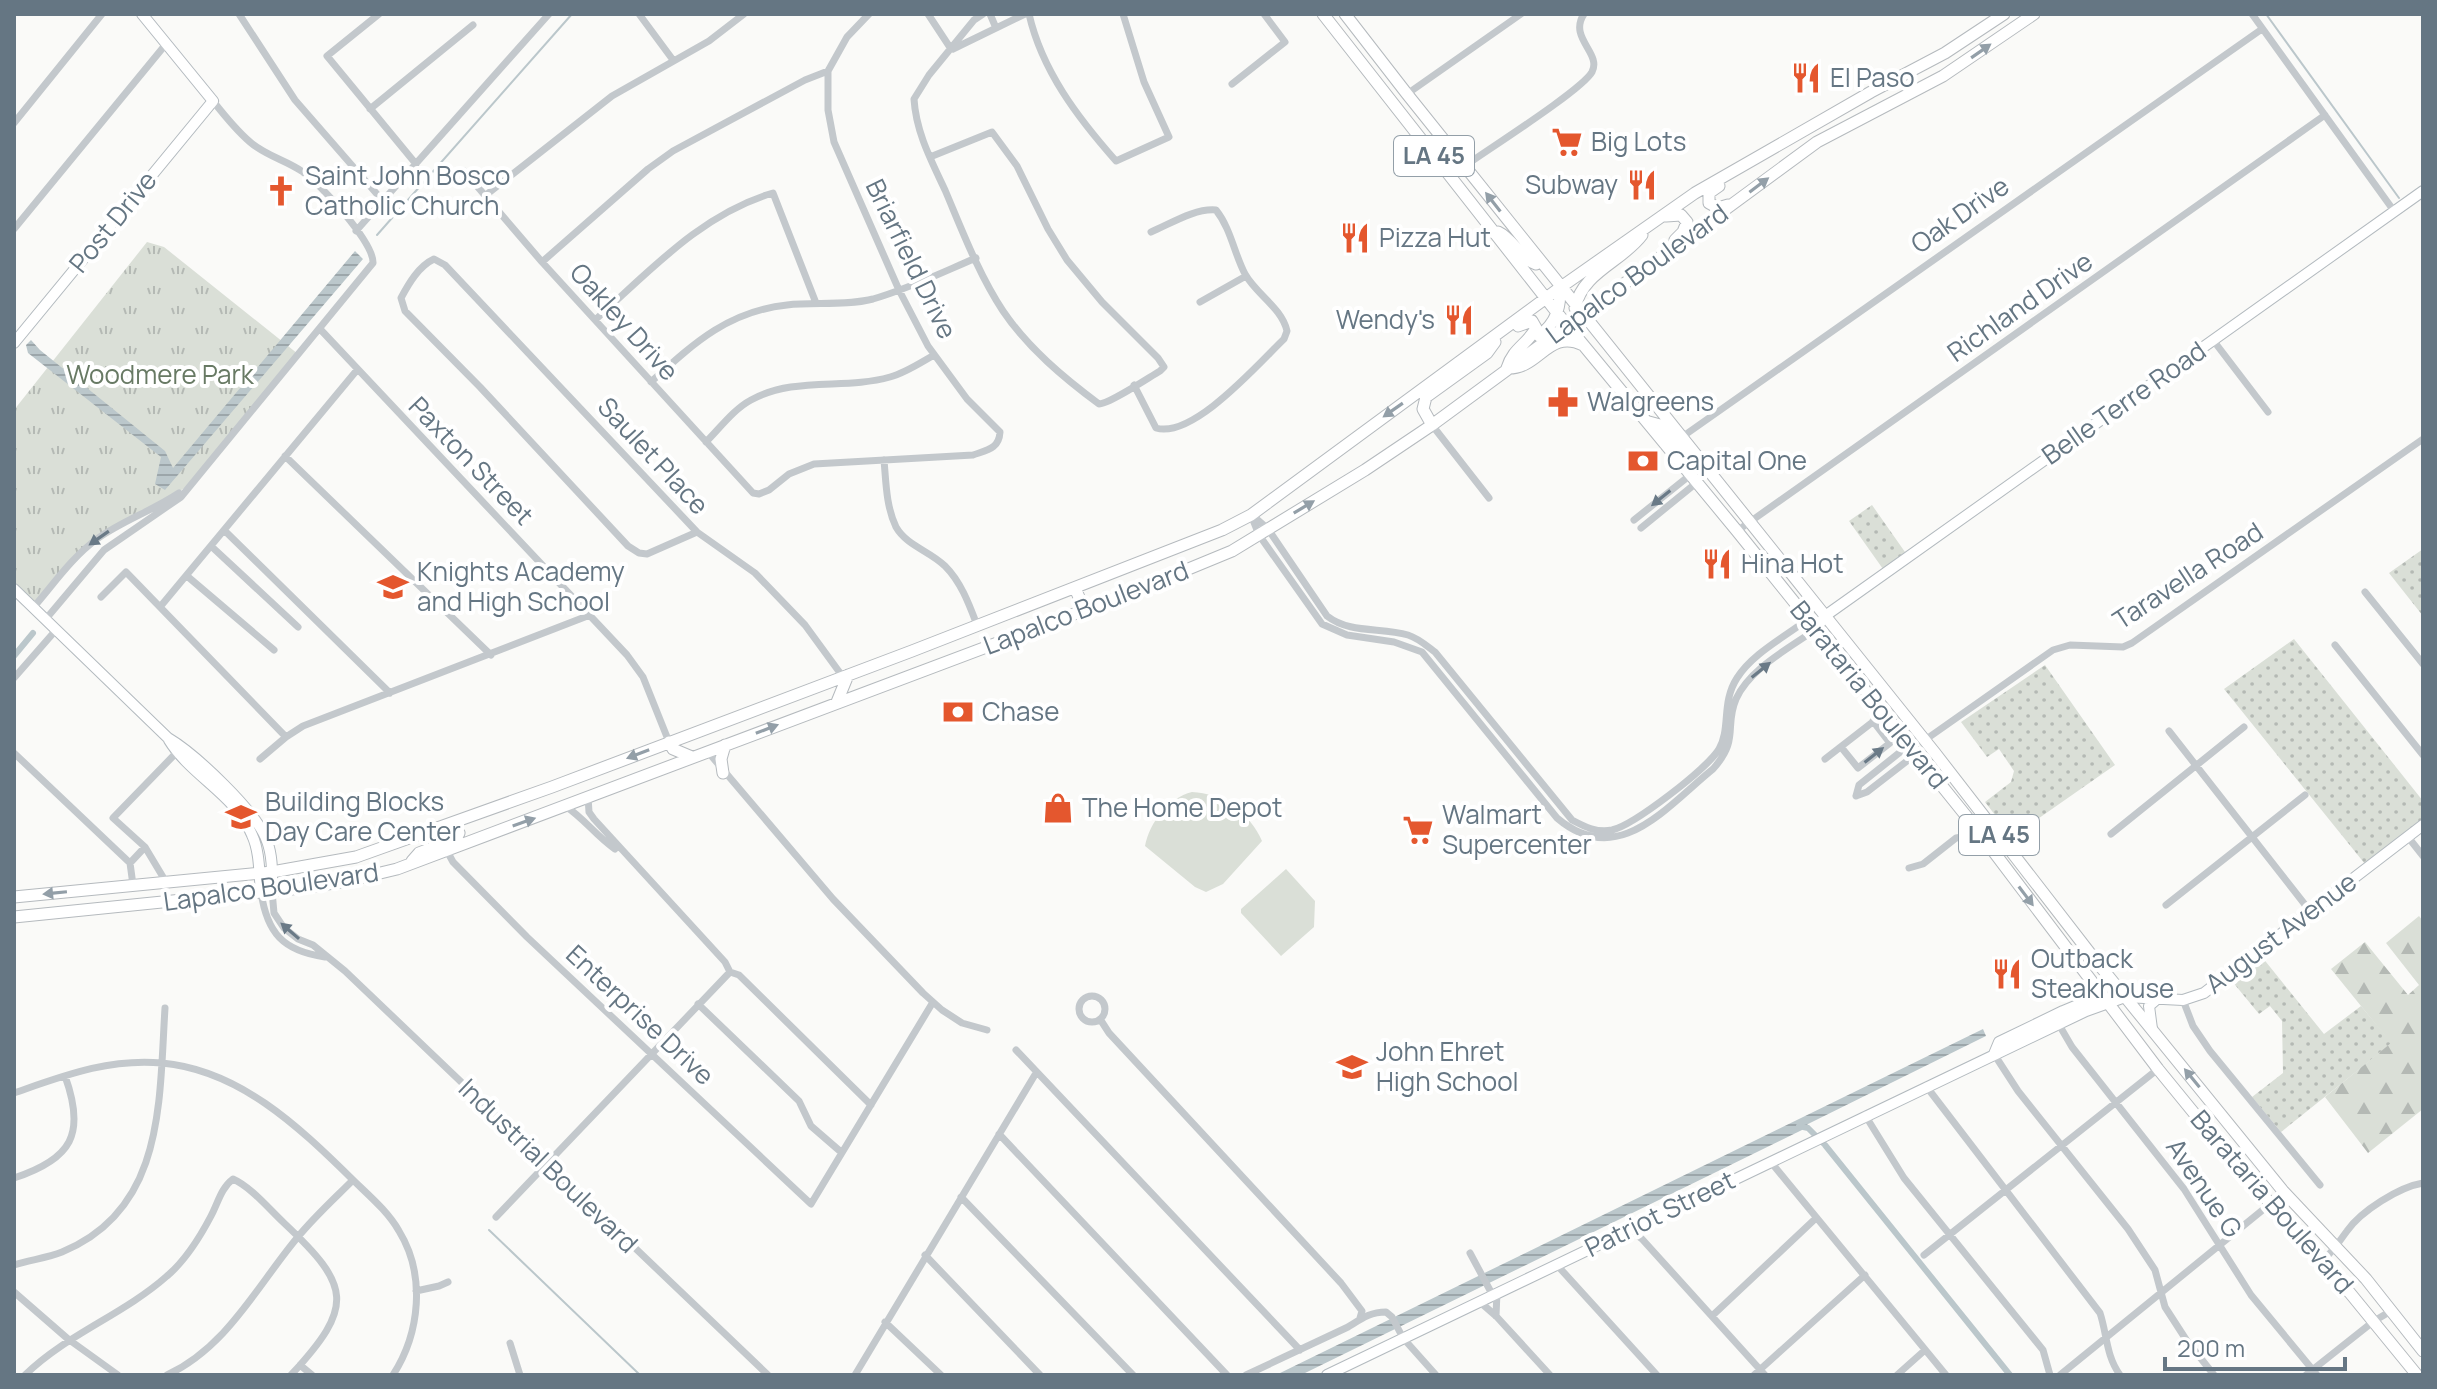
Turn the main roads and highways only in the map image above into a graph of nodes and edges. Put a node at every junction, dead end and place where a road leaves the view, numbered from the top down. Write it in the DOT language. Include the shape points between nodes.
graph roads {
  1 [pos="1323,14"];
  2 [pos="1345,14"];
  3 [pos="2004,14"];
  4 [pos="2034,14"];
  5 [pos="1383,90"];
  6 [pos="1407,94"];
  7 [pos="1394,105"];
  8 [pos="1419,110"];
  9 [pos="1757,156"];
  10 [pos="1439,162"];
  11 [pos="1465,166"];
  12 [pos="1448,174"];
  13 [pos="1475,179"];
  14 [pos="1735,204"];
  15 [pos="1661,217"];
  16 [pos="1650,225"];
  17 [pos="1494,232"];
  18 [pos="1540,261"];
  19 [pos="1610,264"];
  20 [pos="1645,267"];
  21 [pos="1560,286"];
  22 [pos="1613,290"];
  23 [pos="1546,298"];
  24 [pos="1558,313"];
  25 [pos="1574,319"];
  26 [pos="1503,331"];
  27 [pos="1586,348"];
  28 [pos="1513,355"];
  29 [pos="1468,367"];
  30 [pos="1507,368"];
  31 [pos="1645,391"];
  32 [pos="1451,409"];
  33 [pos="1649,422"];
  34 [pos="1432,425"];
  35 [pos="1705,465"];
  36 [pos="1715,478"];
  37 [pos="1692,480"];
  38 [pos="1222,530"];
  39 [pos="1217,557"];
  40 [pos="1075,588"];
  41 [pos="1038,602"];
  42 [pos="1084,609"];
  43 [pos="1048,623"];
  44 [pos="960,633"];
  45 [pos="977,650"];
  46 [pos="885,661"];
  47 [pos="846,676"];
  48 [pos="893,681"];
  49 [pos="818,686"];
  50 [pos="832,704"];
  51 [pos="738,716"];
  52 [pos="1900,734"];
  53 [pos="1925,740"];
  54 [pos="669,742"];
  55 [pos="725,745"];
  56 [pos="1913,750"];
  57 [pos="708,752"];
  58 [pos="1935,753"];
  59 [pos="692,757"];
  60 [pos="723,773"];
  61 [pos="515,801"];
  62 [pos="451,824"];
  63 [pos="487,836"];
  64 [pos="409,865"];
  65 [pos="189,880"];
  66 [pos="88,890"];
  67 [pos="14,897"];
  68 [pos="110,907"];
  69 [pos="20,916"];
  70 [pos="2423,1351"];
  71 [pos="2417,1375"];
  1 -- 5 [label="main road, Barataria Boulevard / LA 45"];
  2 -- 6 [label="main road, Barataria Boulevard / LA 45"];
  3 -- 9 [label="main road, Lapalco Boulevard" via="1945,53"];
  14 -- 4 [label="main road, Lapalco Boulevard, one-way" via="1817,142 1943,76"];
  5 -- 6 [label="main road"];
  5 -- 7 [label="main road, Barataria Boulevard / LA 45"];
  6 -- 8 [label="main road, Barataria Boulevard / LA 45"];
  7 -- 8 [label="main road"];
  7 -- 10 [label="main road, Barataria Boulevard / LA 45"];
  8 -- 11 [label="main road, Barataria Boulevard / LA 45"];
  9 -- 14 [label="main road" via="1707,199 1718,208"];
  9 -- 15 [label="main road, Lapalco Boulevard"];
  10 -- 11 [label="main road"];
  10 -- 12 [label="main road, Barataria Boulevard / LA 45"];
  11 -- 13 [label="main road, Barataria Boulevard / LA 45"];
  12 -- 13 [label="main road"];
  12 -- 17 [label="main road, Barataria Boulevard / LA 45"];
  18 -- 13 [label="main road, Barataria Boulevard / LA 45, one-way"];
  14 -- 20 [label="main road, Lapalco Boulevard"];
  15 -- 16 [label="main road, Lapalco Boulevard"];
  15 -- 20 [label="main road" via="1681,215 1686,227"];
  16 -- 19 [label="main road" via="1632,249"];
  16 -- 21 [label="main road, Lapalco Boulevard"];
  17 -- 18 [label="main road" via="1503,233 1530,263"];
  17 -- 23 [label="main road, Barataria Boulevard / LA 45"];
  18 -- 21 [label="main road, Barataria Boulevard / LA 45"];
  19 -- 22 [label="main road" via="1600,285 1606,293"];
  19 -- 25 [label="main road" via="1577,295"];
  20 -- 22 [label="main road, Lapalco Boulevard"];
  21 -- 23 [label="main road, Lapalco Boulevard"];
  21 -- 24 [label="main road"];
  21 -- 25 [label="main road, Barataria Boulevard / LA 45"];
  22 -- 25 [label="main road, Lapalco Boulevard"];
  23 -- 24 [label="main road, Barataria Boulevard / LA 45"];
  23 -- 26 [label="main road, Lapalco Boulevard"];
  24 -- 25 [label="main road, Barataria Boulevard / LA 45"];
  24 -- 28 [label="main road" via="1549,328"];
  25 -- 27 [label="main road, Barataria Boulevard / LA 45"];
  25 -- 30 [label="main road, Lapalco Boulevard"];
  25 -- 31 [label="main road, Barataria Boulevard / LA 45"];
  26 -- 28 [label="main road" via="1536,324"];
  26 -- 29 [label="main road"];
  26 -- 38 [label="main road, Lapalco Boulevard, one-way" via="1251,515"];
  27 -- 30 [label="main road" via="1561,339 1518,369"];
  27 -- 31 [label="main road" via="1601,346 1633,385"];
  27 -- 33 [label="main road, Barataria Boulevard / LA 45"];
  28 -- 30 [label="main road"];
  29 -- 32 [label="main road" via="1434,401 1438,411"];
  29 -- 34 [label="main road" via="1426,397 1423,409"];
  30 -- 32 [label="main road, Lapalco Boulevard"];
  31 -- 35 [label="main road, Barataria Boulevard / LA 45"];
  32 -- 34 [label="main road, Lapalco Boulevard"];
  33 -- 35 [label="main road" via="1660,425 1695,467"];
  33 -- 37 [label="main road, Barataria Boulevard / LA 45"];
  39 -- 34 [label="main road, Lapalco Boulevard, one-way"];
  35 -- 36 [label="main road, Barataria Boulevard / LA 45"];
  36 -- 37 [label="main road"];
  36 -- 53 [label="main road, Barataria Boulevard / LA 45"];
  37 -- 52 [label="main road, Barataria Boulevard / LA 45"];
  38 -- 39 [label="main road" via="1229,540"];
  38 -- 40 [label="main road, Lapalco Boulevard"];
  39 -- 42 [label="main road, Lapalco Boulevard"];
  40 -- 41 [label="main road, Lapalco Boulevard"];
  40 -- 42 [label="main road"];
  41 -- 43 [label="main road"];
  41 -- 44 [label="main road, Lapalco Boulevard"];
  42 -- 43 [label="main road, Lapalco Boulevard"];
  43 -- 45 [label="main road, Lapalco Boulevard"];
  44 -- 45 [label="main road"];
  44 -- 46 [label="main road, Lapalco Boulevard"];
  45 -- 48 [label="main road, Lapalco Boulevard"];
  46 -- 47 [label="main road, Lapalco Boulevard"];
  46 -- 48 [label="main road"];
  47 -- 49 [label="main road, Lapalco Boulevard"];
  47 -- 50 [label="main road"];
  48 -- 50 [label="main road, Lapalco Boulevard"];
  49 -- 50 [label="main road"];
  49 -- 51 [label="main road, Lapalco Boulevard"];
  55 -- 50 [label="main road, Lapalco Boulevard, one-way"];
  51 -- 54 [label="main road, Lapalco Boulevard"];
  51 -- 57 [label="main road" via="702,737"];
  52 -- 53 [label="main road"];
  52 -- 56 [label="main road, Barataria Boulevard / LA 45"];
  53 -- 58 [label="main road, Barataria Boulevard / LA 45"];
  54 -- 59 [label="main road"];
  54 -- 61 [label="main road, Lapalco Boulevard, one-way"];
  55 -- 57 [label="main road, Lapalco Boulevard"];
  55 -- 60 [label="main road"];
  56 -- 58 [label="main road"];
  56 -- 71 [label="main road, Barataria Boulevard / LA 45, one-way" via="2158,1069"];
  57 -- 59 [label="main road, Lapalco Boulevard"];
  70 -- 58 [label="main road, Barataria Boulevard / LA 45, one-way" via="2283,1191"];
  63 -- 59 [label="main road, Lapalco Boulevard, one-way"];
  61 -- 62 [label="main road, Lapalco Boulevard"];
  61 -- 63 [label="main road" via="475,823 476,833"];
  62 -- 64 [label="main road" via="459,833 456,839 419,853"];
  62 -- 65 [label="main road, Lapalco Boulevard" via="356,857"];
  63 -- 64 [label="main road, Lapalco Boulevard"];
  64 -- 68 [label="main road, Lapalco Boulevard" via="347,881"];
  65 -- 66 [label="main road, Lapalco Boulevard"];
  65 -- 68 [label="main road" via="115,891 108,898"];
  66 -- 67 [label="main road, Lapalco Boulevard, one-way"];
  66 -- 69 [label="main road" via="90,902"];
  68 -- 69 [label="main road, Lapalco Boulevard"];
}
